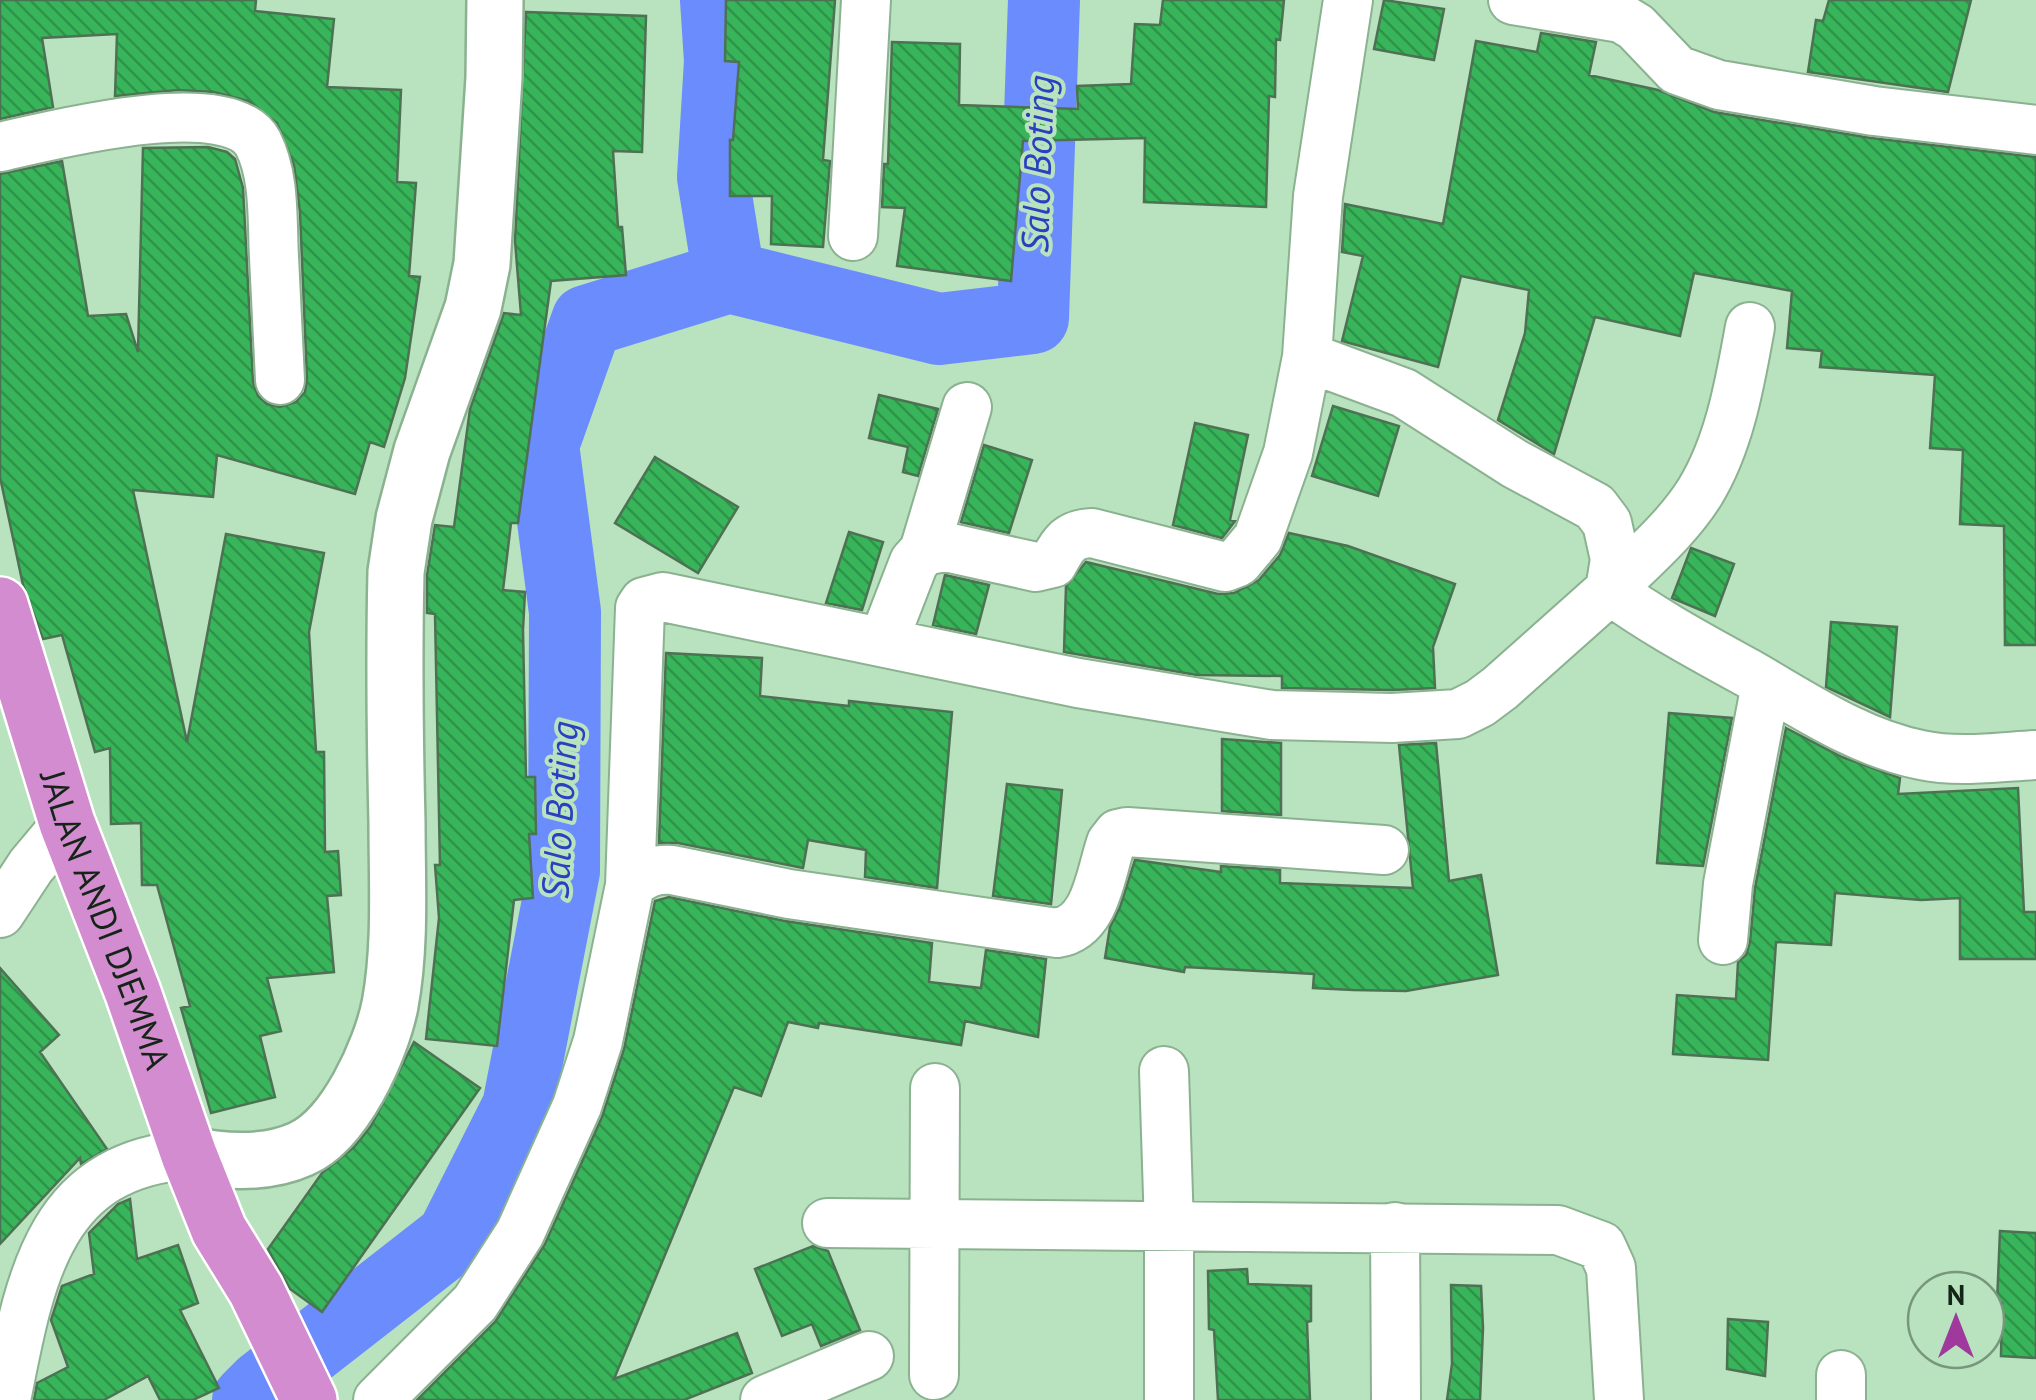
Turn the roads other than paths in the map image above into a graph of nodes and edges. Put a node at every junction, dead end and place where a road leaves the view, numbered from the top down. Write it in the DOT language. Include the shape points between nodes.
graph roads {
  1 [pos="496,0"];
  2 [pos="866,0"];
  3 [pos="1348,0"];
  4 [pos="1513,0"];
  5 [pos="2036,130"];
  6 [pos="0,147"];
  7 [pos="853,236"];
  8 [pos="1750,327"];
  9 [pos="1307,357"];
  10 [pos="280,380"];
  11 [pos="967,407"];
  12 [pos="924,551"];
  13 [pos="1610,590"];
  14 [pos="0,605"];
  15 [pos="883,642"];
  16 [pos="1766,684"];
  17 [pos="2036,756"];
  18 [pos="68,823"];
  19 [pos="1384,850"];
  20 [pos="15,862"];
  21 [pos="630,884"];
  22 [pos="0,912"];
  23 [pos="1723,940"];
  24 [pos="1164,1071"];
  25 [pos="935,1088"];
  26 [pos="189,1156"];
  27 [pos="827,1223"];
  28 [pos="935,1223"];
  29 [pos="1170,1227"];
  30 [pos="1395,1227"];
  31 [pos="241,1298"];
  32 [pos="869,1356"];
  33 [pos="934,1375"];
  34 [pos="6,1400"];
  35 [pos="271,1400"];
  36 [pos="309,1400"];
  37 [pos="378,1400"];
  38 [pos="765,1400"];
  39 [pos="1170,1400"];
  40 [pos="1396,1400"];
  41 [pos="1619,1400"];
  1 -- 26 [label="street" via="474,308 422,451 396,572 398,902 390,1004 359,1087 319,1138 262,1159"];
  2 -- 7 [label="street"];
  3 -- 9 [label="street" via="1318,196"];
  4 -- 5 [label="street" via="1620,18 1677,70 1720,85"];
  6 -- 10 [label="street" via="132,120 218,118 248,132 258,143 271,188"];
  8 -- 13 [label="street" via="1739,388 1701,490"];
  9 -- 12 [label="street" via="1288,453 1258,538 1238,562 1225,567 1092,533 1067,539 1047,566 946,547"];
  9 -- 13 [label="street" via="1404,393 1595,506 1607,523 1615,560"];
  11 -- 12 [label="street"];
  12 -- 15 [label="street"];
  13 -- 15 [label="street" via="1500,688 1458,714 1272,715"];
  13 -- 16 [label="street"];
  14 -- 18 [label="highway, JALAN ANDI DJEMMA"];
  15 -- 21 [label="street" via="677,600 644,602"];
  16 -- 17 [label="street" via="1831,723 1922,756"];
  16 -- 23 [label="street"];
  18 -- 20 [label="street"];
  18 -- 26 [label="highway, JALAN ANDI DJEMMA"];
  19 -- 21 [label="street" via="1118,834 1085,919 1057,933 672,870 656,869"];
  20 -- 22 [label="street"];
  21 -- 37 [label="street" via="598,1041 577,1106 520,1233 475,1303"];
  24 -- 29 [label="street"];
  25 -- 28 [label="street"];
  26 -- 31 [label="highway, JALAN ANDI DJEMMA"];
  26 -- 34 [label="street" via="154,1158 116,1173 64,1218 28,1294"];
  27 -- 28 [label="street"];
  28 -- 29 [label="street"];
  28 -- 33 [label="street"];
  29 -- 30 [label="street"];
  29 -- 39 [label="street"];
  30 -- 40 [label="street"];
  30 -- 41 [label="street" via="1558,1230 1602,1246 1611,1268"];
  31 -- 35 [label="highway"];
  31 -- 36 [label="highway"];
  32 -- 38 [label="street"];
}
